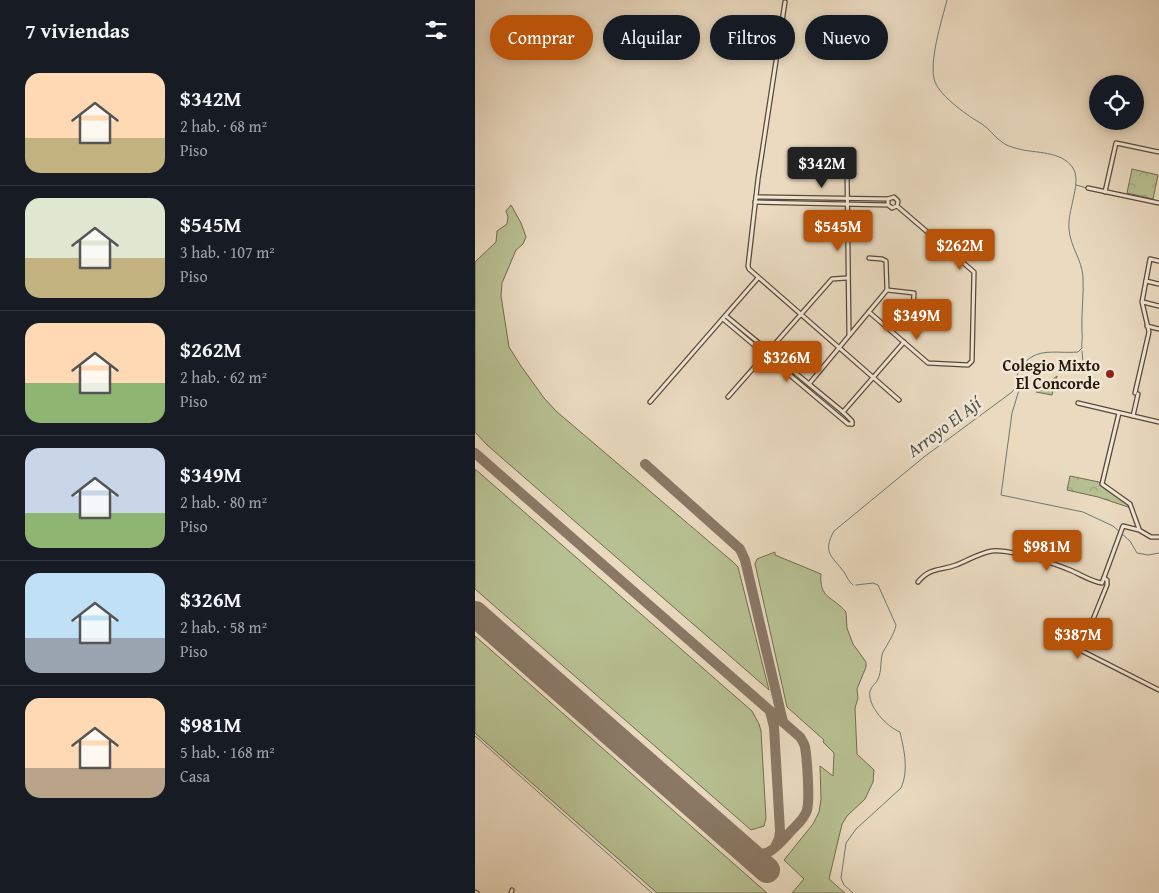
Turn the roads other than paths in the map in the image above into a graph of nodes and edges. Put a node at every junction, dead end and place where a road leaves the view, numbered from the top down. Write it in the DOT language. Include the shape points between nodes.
graph roads {
  1 [pos="785,2"];
  2 [pos="1159,152"];
  3 [pos="847,168"];
  4 [pos="1088,188"];
  5 [pos="1105,192"];
  6 [pos="756,198"];
  7 [pos="847,198"];
  8 [pos="888,199"];
  9 [pos="755,202"];
  10 [pos="1159,203"];
  11 [pos="847,204"];
  12 [pos="888,205"];
  13 [pos="897,206"];
  14 [pos="869,258"];
  15 [pos="1159,261"];
  16 [pos="758,278"];
  17 [pos="847,278"];
  18 [pos="1146,281"];
  19 [pos="1159,284"];
  20 [pos="887,290"];
  21 [pos="1142,302"];
  22 [pos="1159,306"];
  23 [pos="913,311"];
  24 [pos="869,312"];
  25 [pos="801,315"];
  26 [pos="724,318"];
  27 [pos="1147,326"];
  28 [pos="1159,329"];
  29 [pos="849,336"];
  30 [pos="904,342"];
  31 [pos="838,348"];
  32 [pos="767,352"];
  33 [pos="873,378"];
  34 [pos="809,384"];
  35 [pos="728,397"];
  36 [pos="899,400"];
  37 [pos="651,402"];
  38 [pos="1079,403"];
  39 [pos="843,412"];
  40 [pos="1119,413"];
  41 [pos="1133,416"];
  42 [pos="1159,422"];
  43 [pos="1139,530"];
  44 [pos="1159,538"];
  45 [pos="1104,578"];
  46 [pos="918,582"];
  47 [pos="1159,690"];
  1 -- 6 [label="street"];
  2 -- 5 [label="street" via="1115,143"];
  3 -- 7 [label="street"];
  4 -- 5 [label="street"];
  5 -- 10 [label="street"];
  6 -- 7 [label="street"];
  6 -- 9 [label="street"];
  7 -- 8 [label="street"];
  7 -- 11 [label="street"];
  8 -- 12 [label="street"];
  8 -- 13 [label="street" via="897,198"];
  9 -- 11 [label="street"];
  9 -- 16 [label="street" via="747,262 749,270"];
  11 -- 12 [label="street"];
  11 -- 17 [label="street"];
  12 -- 13 [label="street" via="892,208"];
  13 -- 30 [label="street" via="971,269 975,277 971,364 931,364"];
  14 -- 20 [label="street" via="886,261"];
  15 -- 18 [label="street" via="1150,259"];
  16 -- 25 [label="street"];
  16 -- 26 [label="street"];
  17 -- 25 [label="street" via="832,279"];
  17 -- 29 [label="street"];
  18 -- 19 [label="street"];
  18 -- 21 [label="street"];
  20 -- 23 [label="street" via="914,293"];
  20 -- 24 [label="street"];
  21 -- 22 [label="street"];
  21 -- 27 [label="street"];
  24 -- 29 [label="street"];
  24 -- 30 [label="street"];
  25 -- 31 [label="street"];
  25 -- 32 [label="street"];
  26 -- 32 [label="street"];
  26 -- 37 [label="street"];
  27 -- 28 [label="street"];
  27 -- 41 [label="street" via="1149,332"];
  29 -- 31 [label="street"];
  30 -- 33 [label="street"];
  31 -- 33 [label="street"];
  31 -- 34 [label="street"];
  32 -- 34 [label="street"];
  32 -- 35 [label="street"];
  32 -- 39 [label="street" via="851,425"];
  33 -- 36 [label="street"];
  33 -- 39 [label="street"];
  34 -- 39 [label="street"];
  38 -- 40 [label="street"];
  40 -- 41 [label="street"];
  40 -- 43 [label="street" via="1102,481 1106,488 1130,504"];
  41 -- 42 [label="street"];
  43 -- 44 [label="street"];
  43 -- 45 [label="street" via="1123,526"];
  45 -- 46 [label="street" via="1100,583 1060,567 993,551 954,566 931,570"];
  45 -- 47 [label="street" via="1107,585 1081,651"];
}
